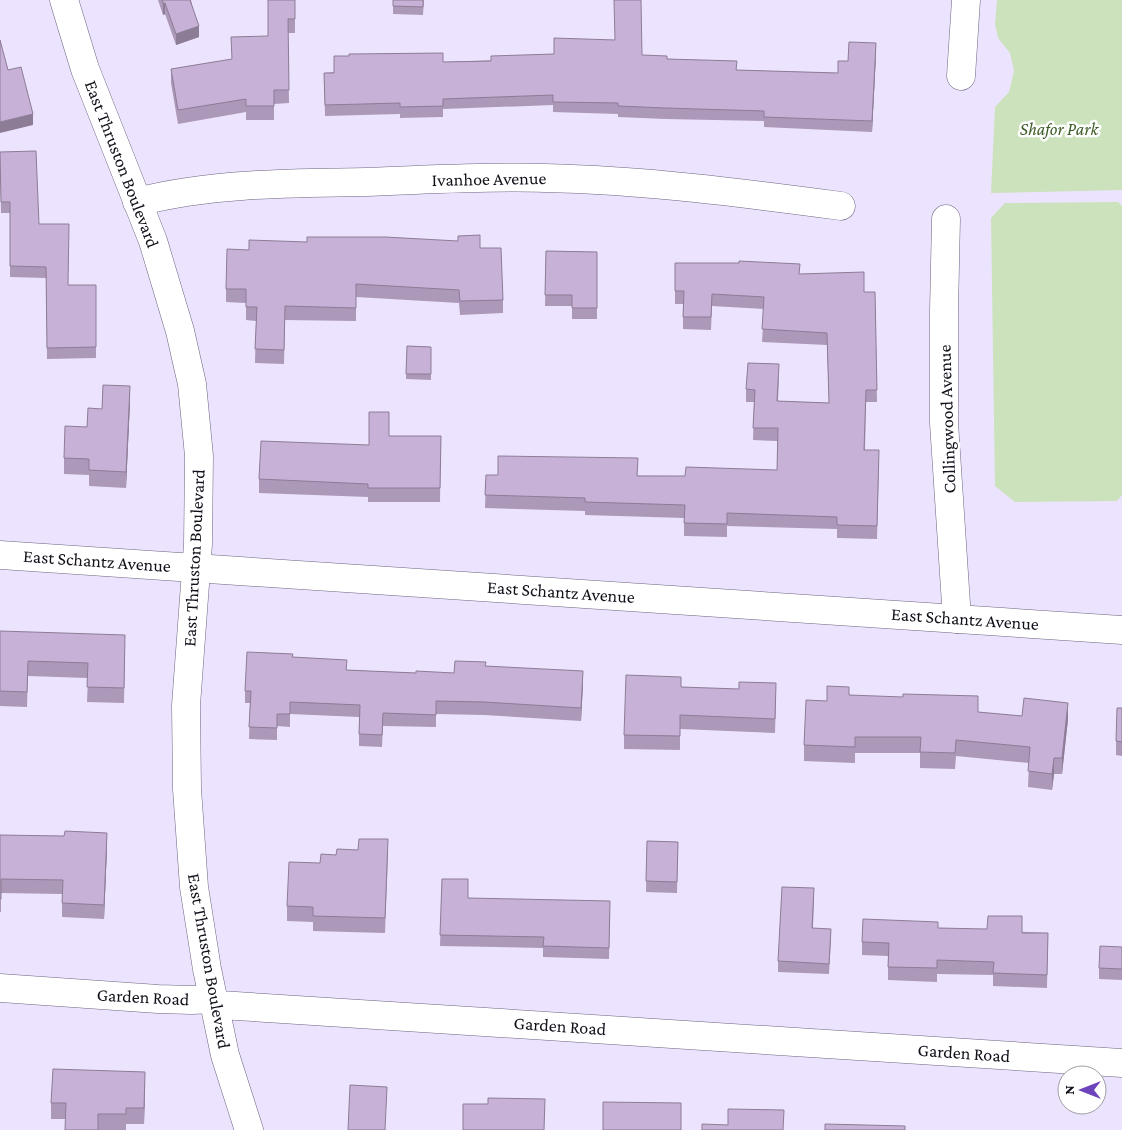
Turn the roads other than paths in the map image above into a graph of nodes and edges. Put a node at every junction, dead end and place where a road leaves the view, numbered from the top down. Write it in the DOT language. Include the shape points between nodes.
graph roads {
  1 [pos="64,0"];
  2 [pos="966,0"];
  3 [pos="961,76"];
  4 [pos="137,202"];
  5 [pos="841,206"];
  6 [pos="946,219"];
  7 [pos="0,555"];
  8 [pos="195,568"];
  9 [pos="957,619"];
  10 [pos="1122,630"];
  11 [pos="0,988"];
  12 [pos="212,999"];
  13 [pos="1122,1063"];
  14 [pos="249,1130"];
  1 -- 4 [label="street, East Thruston Boulevard" via="85,69"];
  2 -- 3 [label="street"];
  4 -- 5 [label="street, Ivanhoe Avenue" via="168,194 278,184 543,178 754,194"];
  4 -- 8 [label="street, East Thruston Boulevard" via="153,241 192,384 198,456"];
  6 -- 9 [label="street, Collingwood Avenue" via="944,423"];
  7 -- 8 [label="street, East Schantz Avenue"];
  8 -- 9 [label="street, East Schantz Avenue"];
  8 -- 12 [label="street, East Thruston Boulevard" via="186,706 186,789 194,887"];
  9 -- 10 [label="street, East Schantz Avenue"];
  11 -- 12 [label="street, Garden Road"];
  12 -- 13 [label="street, Garden Road" via="220,1004"];
  12 -- 14 [label="street, East Thruston Boulevard" via="225,1055"];
}
